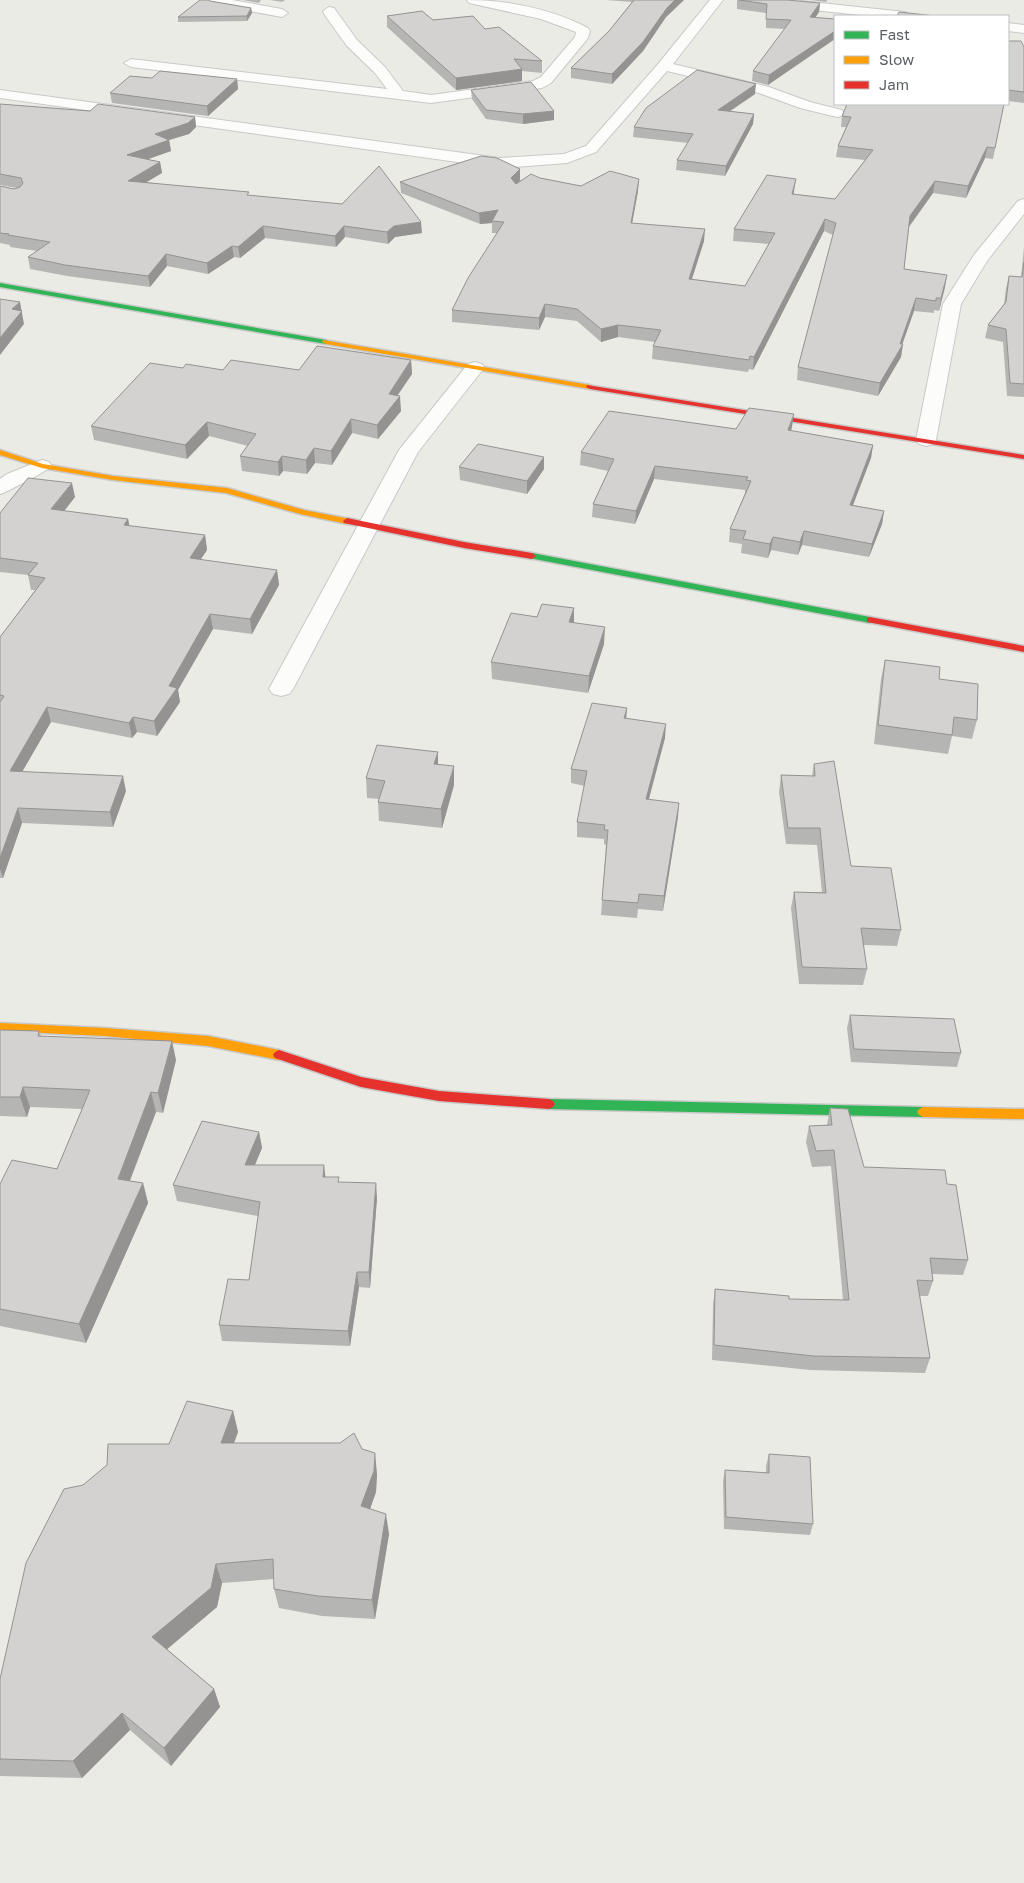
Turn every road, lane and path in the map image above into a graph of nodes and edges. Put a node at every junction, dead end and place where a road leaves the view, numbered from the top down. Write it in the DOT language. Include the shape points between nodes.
graph roads {
  1 [pos="211,0"];
  2 [pos="473,0"];
  3 [pos="717,0"];
  4 [pos="756,0"];
  5 [pos="294,4"];
  6 [pos="336,5"];
  7 [pos="282,13"];
  8 [pos="896,15"];
  9 [pos="271,22"];
  10 [pos="1009,27"];
  11 [pos="1024,29"];
  12 [pos="131,63"];
  13 [pos="664,66"];
  14 [pos="0,94"];
  15 [pos="399,96"];
  16 [pos="837,113"];
  17 [pos="1024,204"];
  18 [pos="0,285"];
  19 [pos="475,368"];
  20 [pos="926,440"];
  21 [pos="0,452"];
  22 [pos="1024,457"];
  23 [pos="42,466"];
  24 [pos="0,488"];
  25 [pos="370,524"];
  26 [pos="1024,648"];
  27 [pos="281,689"];
  28 [pos="0,1027"];
  29 [pos="1024,1114"];
  1 -- 7 [label="street"];
  2 -- 15 [label="street" via="576,25 583,30 581,38 546,80 537,85 431,99"];
  3 -- 13 [label="street"];
  4 -- 8 [label="street"];
  5 -- 7 [label="street"];
  6 -- 15 [label="street" via="352,43 380,70"];
  7 -- 9 [label="street"];
  10 -- 11 [label="street"];
  12 -- 15 [label="street"];
  13 -- 14 [label="street" via="591,149 567,158 533,162 473,160"];
  13 -- 16 [label="street" via="764,90"];
  17 -- 20 [label="street" via="980,259 952,304"];
  18 -- 19 [label="street"];
  19 -- 20 [label="street"];
  19 -- 25 [label="street" via="409,450"];
  20 -- 22 [label="street"];
  21 -- 23 [label="street"];
  23 -- 24 [label="street"];
  23 -- 25 [label="street" via="227,491 303,512"];
  25 -- 26 [label="street" via="464,545 562,560"];
  25 -- 27 [label="street"];
  28 -- 29 [label="street" via="208,1041 275,1054 361,1082 439,1096 556,1104"];
}
